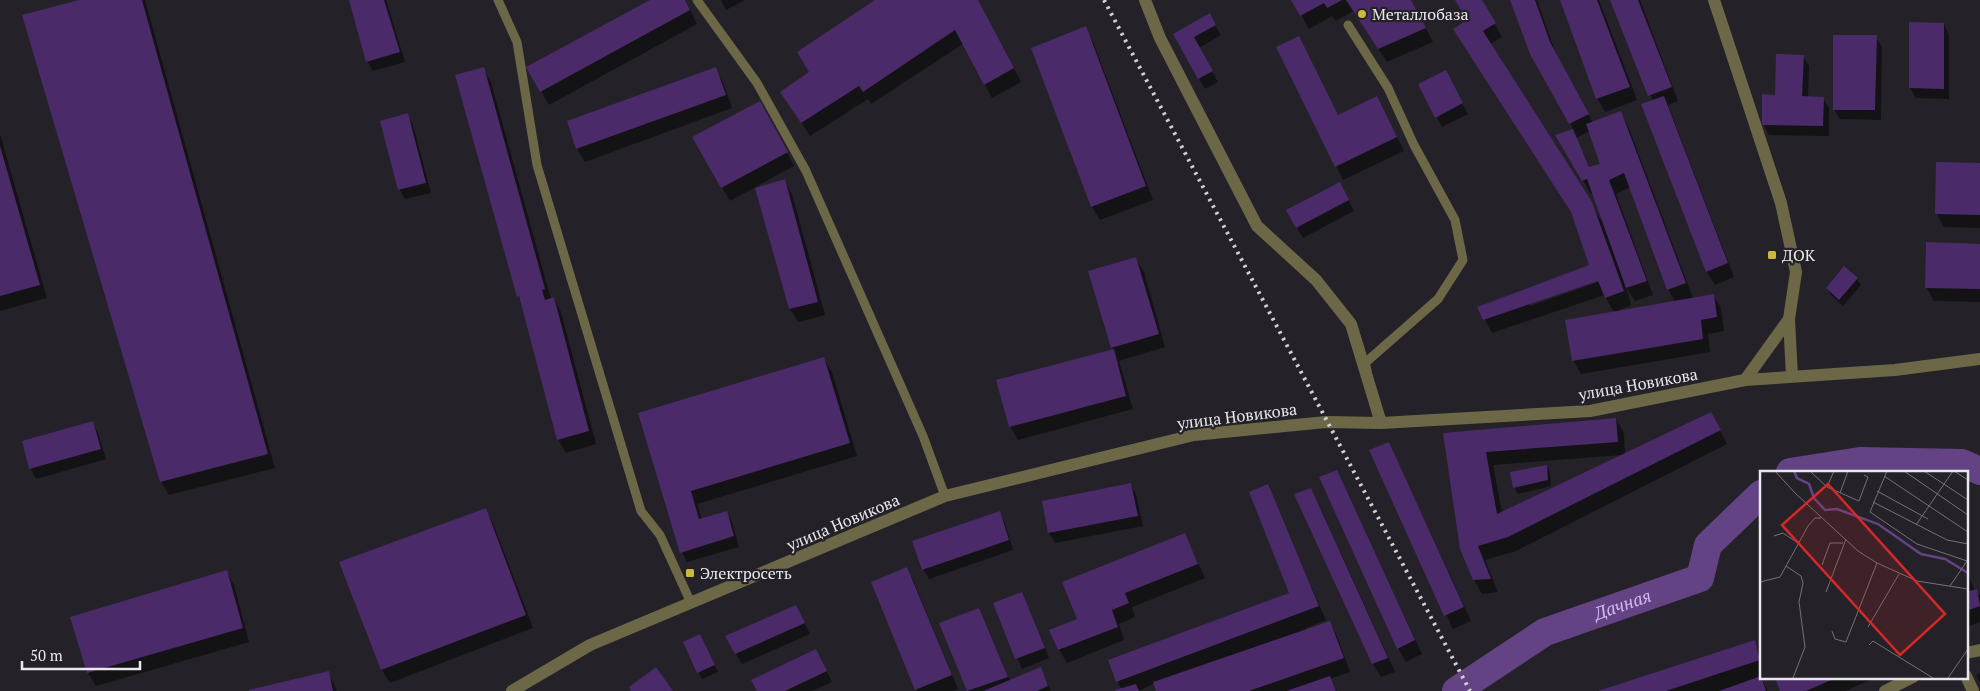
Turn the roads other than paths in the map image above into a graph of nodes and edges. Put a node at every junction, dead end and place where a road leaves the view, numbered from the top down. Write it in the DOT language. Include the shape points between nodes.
graph roads {
  1 [pos="498,0"];
  2 [pos="698,0"];
  3 [pos="1145,0"];
  4 [pos="1714,0"];
  5 [pos="1348,25"];
  6 [pos="1789,319"];
  7 [pos="1980,359"];
  8 [pos="1792,377"];
  9 [pos="1746,380"];
  10 [pos="1381,423"];
  11 [pos="945,496"];
  12 [pos="691,603"];
  13 [pos="1911,678"];
  14 [pos="1967,678"];
  15 [pos="512,691"];
  16 [pos="1885,691"];
  17 [pos="1973,691"];
  1 -- 12 [label="lane" via="517,42 537,165 641,511 660,535"];
  2 -- 11 [label="lane" via="757,83 806,171 923,436"];
  3 -- 10 [label="street" via="1160,38 1257,226 1316,280 1351,324"];
  4 -- 6 [label="street" via="1781,204 1796,272"];
  5 -- 10 [label="lane" via="1388,88 1455,220 1463,260 1438,299 1365,363"];
  6 -- 8 [label="street"];
  6 -- 9 [label="street"];
  7 -- 8 [label="street, улица Новикова" via="1895,370"];
  8 -- 9 [label="street, улица Новикова"];
  9 -- 10 [label="street, улица Новикова" via="1590,411"];
  10 -- 11 [label="street, улица Новикова" via="1326,422 1194,435"];
  11 -- 12 [label="street, улица Новикова"];
  12 -- 15 [label="street, улица Новикова" via="590,645"];
  13 -- 16 [label="street"];
  14 -- 17 [label="street"];
}
